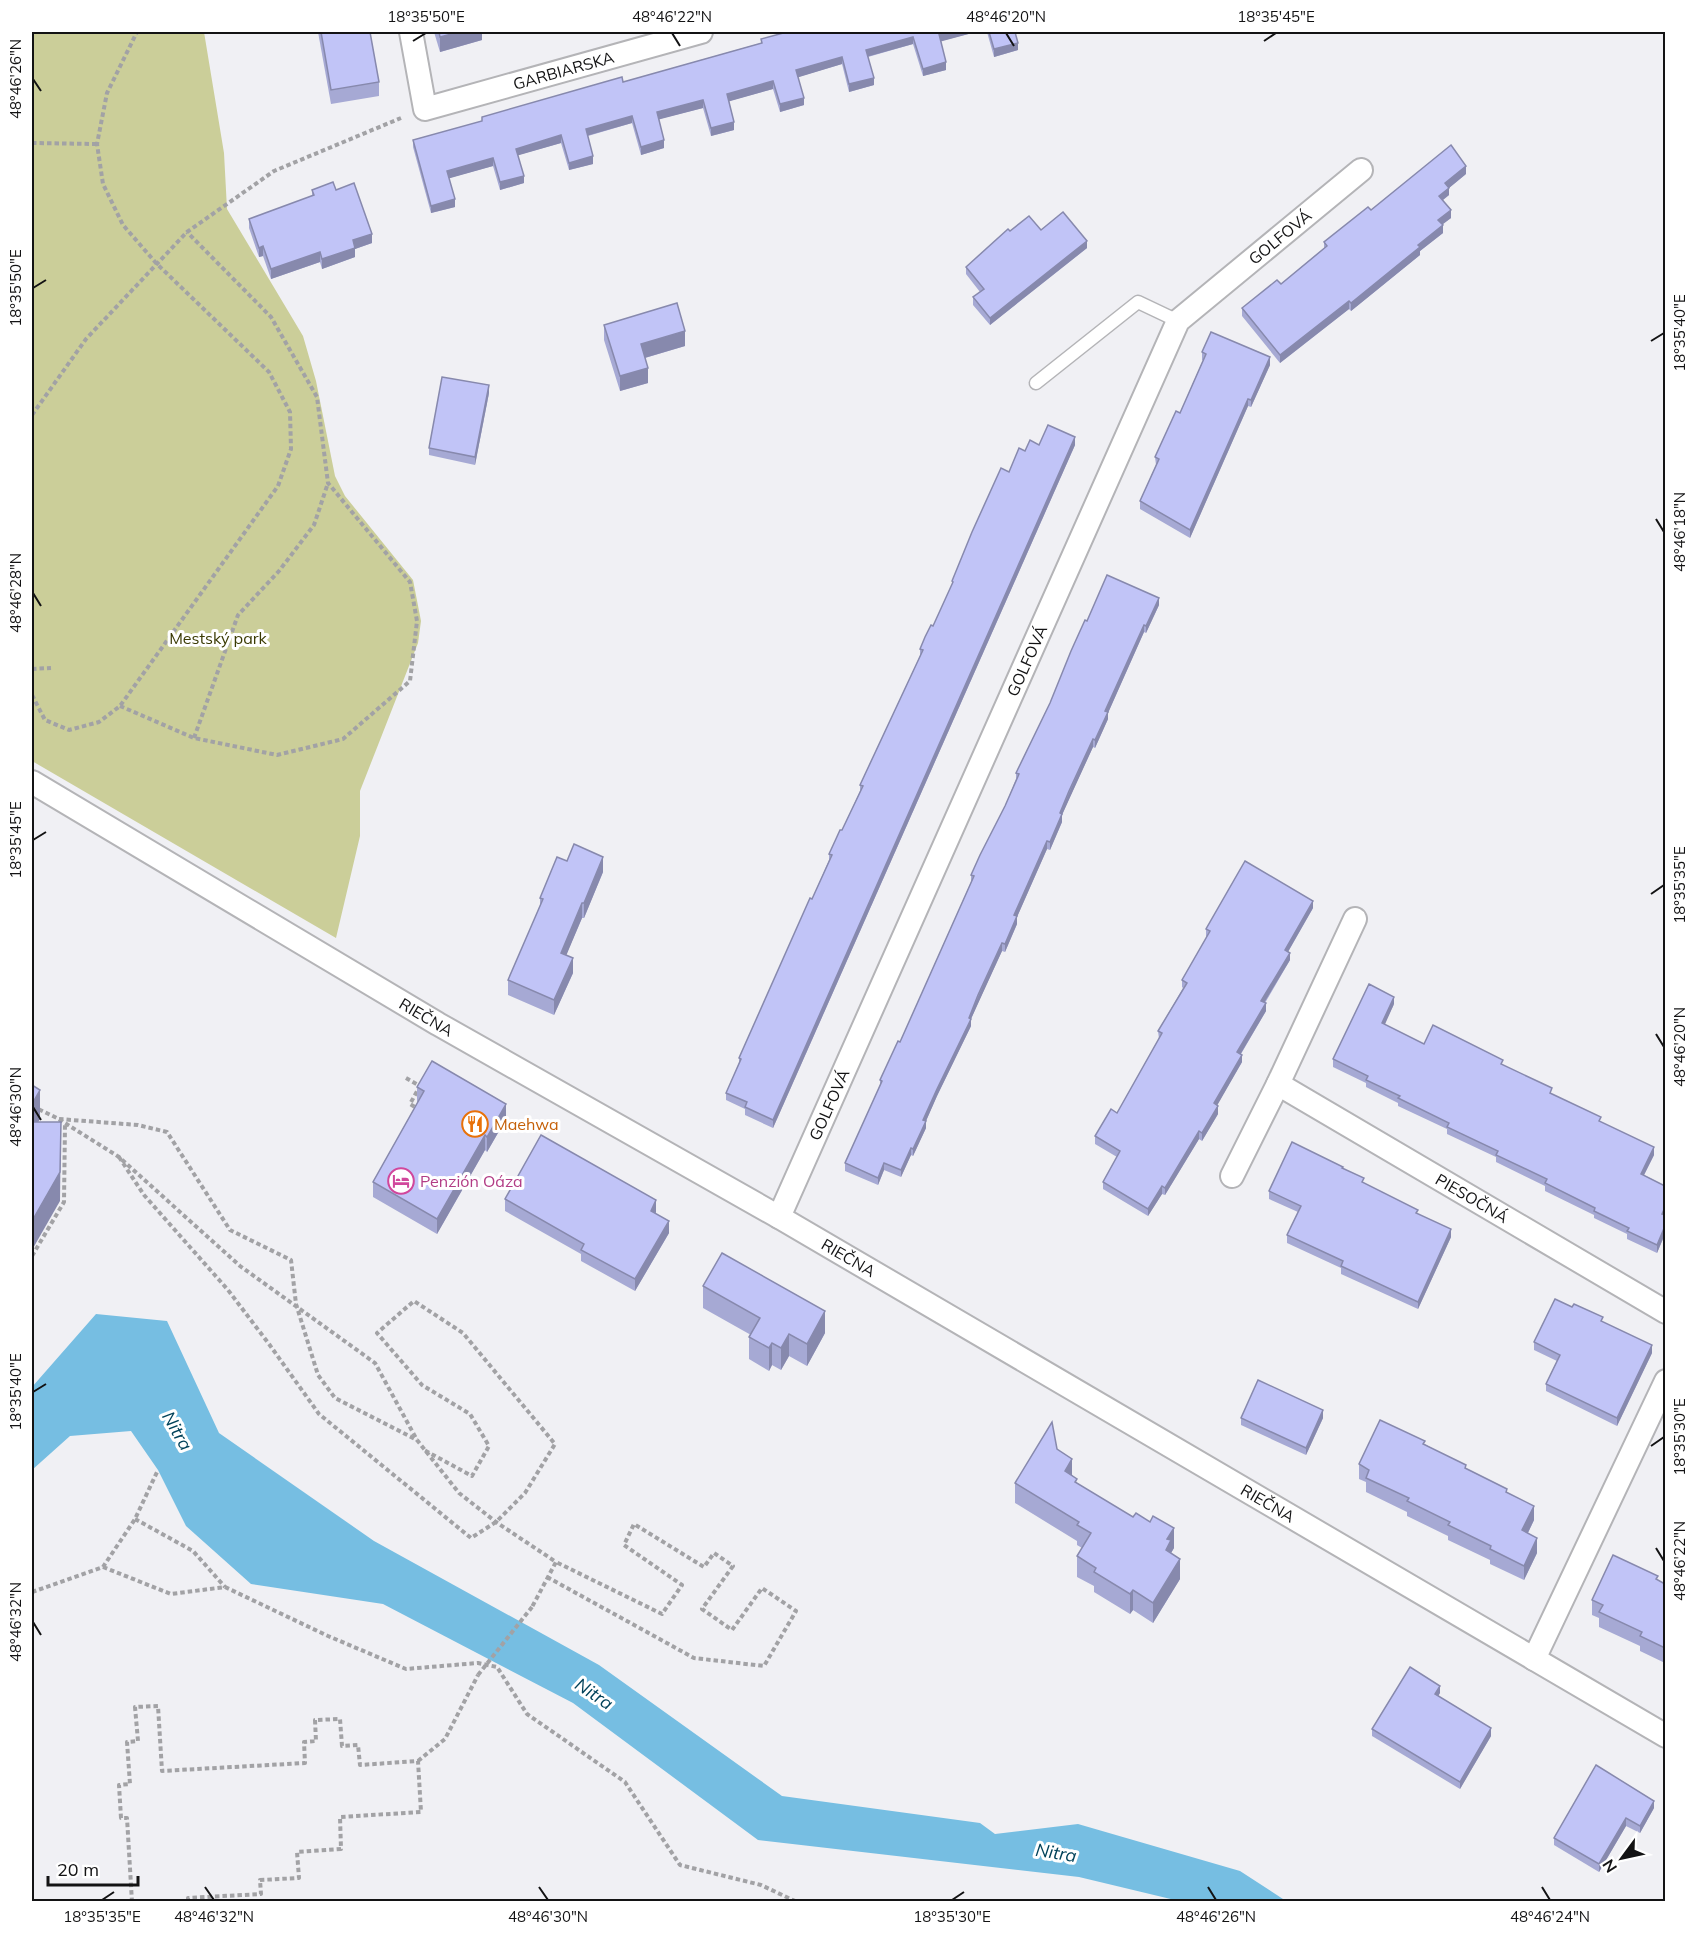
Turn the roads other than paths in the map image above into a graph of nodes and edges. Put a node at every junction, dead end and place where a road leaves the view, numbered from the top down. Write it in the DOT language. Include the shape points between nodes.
graph roads {
  1 [pos="411,32"];
  2 [pos="701,32"];
  3 [pos="1361,170"];
  4 [pos="1178,321"];
  5 [pos="1036,383"];
  6 [pos="32,782"];
  7 [pos="1355,919"];
  8 [pos="1278,1084"];
  9 [pos="1232,1176"];
  10 [pos="779,1217"];
  11 [pos="1665,1312"];
  12 [pos="1665,1381"];
  13 [pos="1534,1659"];
  14 [pos="1665,1736"];
  1 -- 2 [label="street, GARBIARSKA" via="425,109"];
  3 -- 4 [label="street, GOLFOVÁ"];
  4 -- 5 [label="lane" via="1138,302"];
  4 -- 10 [label="street, GOLFOVÁ"];
  6 -- 10 [label="street, RIEČNA" via="438,1024"];
  7 -- 8 [label="street"];
  8 -- 9 [label="street"];
  8 -- 11 [label="street, PIESOČNÁ"];
  10 -- 13 [label="street, RIEČNA"];
  12 -- 13 [label="street"];
  13 -- 14 [label="street, RIEČNA"];
}
